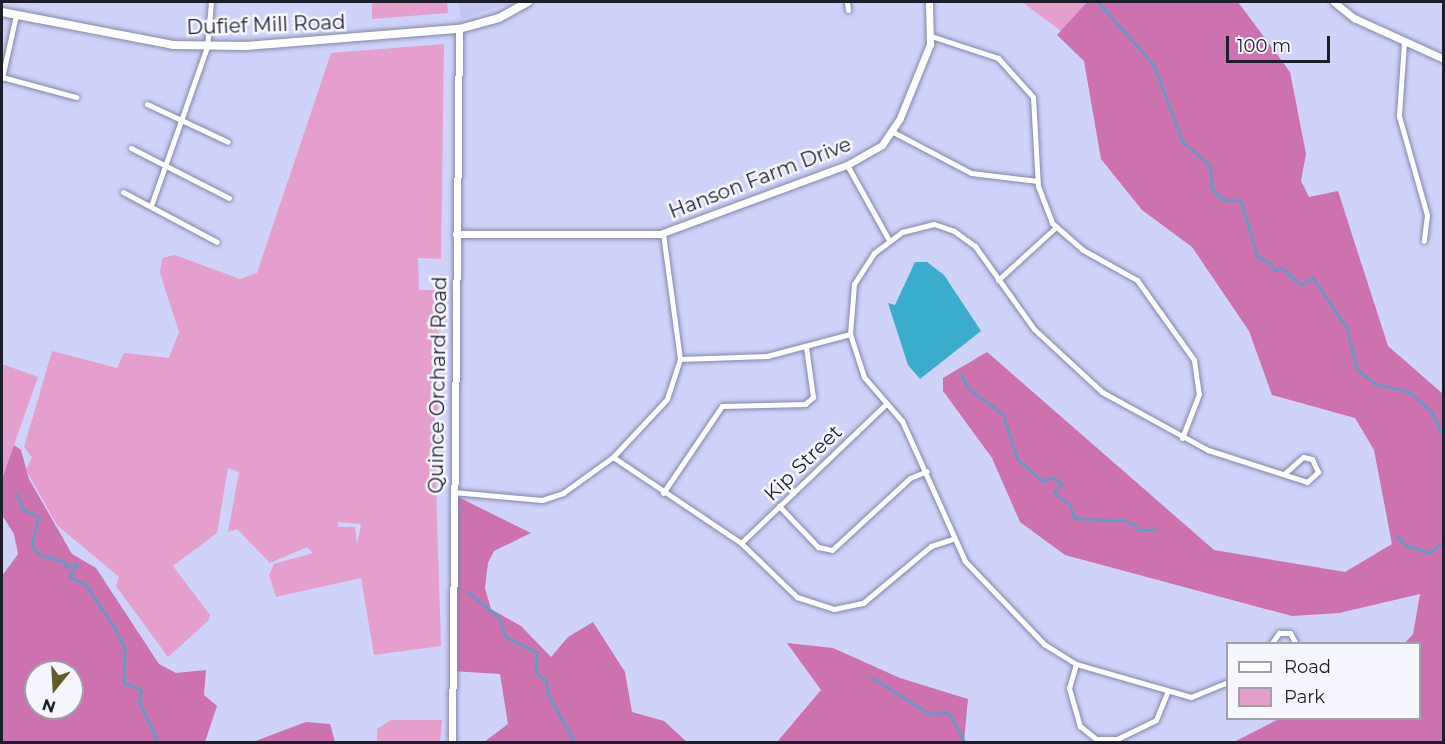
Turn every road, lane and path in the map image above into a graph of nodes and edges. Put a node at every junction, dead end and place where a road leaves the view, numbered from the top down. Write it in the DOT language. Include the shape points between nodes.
graph roads {
  1 [pos="211,2"];
  2 [pos="528,2"];
  3 [pos="847,2"];
  4 [pos="929,2"];
  5 [pos="1334,2"];
  6 [pos="848,10"];
  7 [pos="2,12"];
  8 [pos="16,15"];
  9 [pos="459,29"];
  10 [pos="931,36"];
  11 [pos="1404,42"];
  12 [pos="207,47"];
  13 [pos="1443,59"];
  14 [pos="2,79"];
  15 [pos="76,97"];
  16 [pos="147,104"];
  17 [pos="184,118"];
  18 [pos="893,132"];
  19 [pos="228,142"];
  20 [pos="131,148"];
  21 [pos="169,164"];
  22 [pos="847,165"];
  23 [pos="1038,181"];
  24 [pos="123,192"];
  25 [pos="229,198"];
  26 [pos="152,203"];
  27 [pos="1056,227"];
  28 [pos="456,234"];
  29 [pos="663,234"];
  30 [pos="889,240"];
  31 [pos="1424,241"];
  32 [pos="217,242"];
  33 [pos="998,279"];
  34 [pos="850,334"];
  35 [pos="806,347"];
  36 [pos="680,359"];
  37 [pos="886,404"];
  38 [pos="1182,438"];
  39 [pos="613,457"];
  40 [pos="927,471"];
  41 [pos="1284,474"];
  42 [pos="453,492"];
  43 [pos="663,493"];
  44 [pos="779,506"];
  45 [pos="953,539"];
  46 [pos="741,543"];
  47 [pos="1272,642"];
  48 [pos="1295,642"];
  49 [pos="1076,664"];
  50 [pos="1226,681"];
  51 [pos="1167,693"];
  52 [pos="452,742"];
  1 -- 12 [label="street"];
  2 -- 9 [label="main road, Dufief Mill Road" via="499,18"];
  3 -- 6 [label="street"];
  4 -- 10 [label="street, Hanson Farm Drive"];
  5 -- 11 [label="street" via="1354,18"];
  7 -- 8 [label="main road, Dufief Mill Road"];
  8 -- 12 [label="main road, Dufief Mill Road"];
  8 -- 14 [label="street"];
  9 -- 12 [label="main road, Dufief Mill Road"];
  9 -- 28 [label="street, Quince Orchard Road"];
  10 -- 18 [label="street, Hanson Farm Drive"];
  10 -- 23 [label="street" via="998,58 1033,97"];
  11 -- 13 [label="street"];
  11 -- 31 [label="street" via="1399,116 1427,215"];
  12 -- 17 [label="street"];
  14 -- 15 [label="street"];
  16 -- 17 [label="street"];
  17 -- 19 [label="street"];
  17 -- 21 [label="street"];
  18 -- 22 [label="street, Hanson Farm Drive" via="882,145"];
  18 -- 23 [label="street" via="971,173"];
  20 -- 21 [label="street"];
  21 -- 25 [label="street"];
  21 -- 26 [label="street"];
  22 -- 29 [label="street, Hanson Farm Drive"];
  22 -- 30 [label="street"];
  23 -- 27 [label="street"];
  24 -- 26 [label="street"];
  26 -- 32 [label="street"];
  27 -- 33 [label="street"];
  27 -- 38 [label="street" via="1083,250 1137,280 1186,345 1198,373 1199,394"];
  28 -- 29 [label="street, Hanson Farm Drive"];
  28 -- 42 [label="street, Quince Orchard Road"];
  29 -- 36 [label="street"];
  30 -- 33 [label="street" via="934,224 954,231 975,246"];
  30 -- 34 [label="street" via="854,284"];
  33 -- 38 [label="street" via="1034,330 1087,379"];
  34 -- 35 [label="street"];
  34 -- 37 [label="street" via="864,377"];
  35 -- 36 [label="street" via="766,356"];
  35 -- 43 [label="street" via="813,397 805,404 722,406"];
  36 -- 39 [label="street" via="668,399"];
  37 -- 40 [label="street" via="902,421"];
  37 -- 44 [label="street, Kip Street"];
  38 -- 41 [label="street"];
  39 -- 42 [label="street" via="542,500"];
  39 -- 43 [label="street"];
  40 -- 44 [label="street" via="910,478 832,550 818,547"];
  40 -- 45 [label="street"];
  41 -- 41 [label="street" via="1307,482 1318,471 1312,459 1303,457"];
  42 -- 52 [label="street, Quince Orchard Road"];
  43 -- 46 [label="street"];
  44 -- 46 [label="street, Kip Street"];
  45 -- 46 [label="street" via="931,546 863,603 834,609 797,597"];
  45 -- 49 [label="street" via="965,561 1044,644"];
  47 -- 48 [label="street" via="1279,633 1290,633"];
  49 -- 51 [label="street"];
  49 -- 51 [label="street" via="1069,688 1080,726 1096,740 1117,739 1156,720"];
  50 -- 51 [label="street" via="1191,697"];
}
